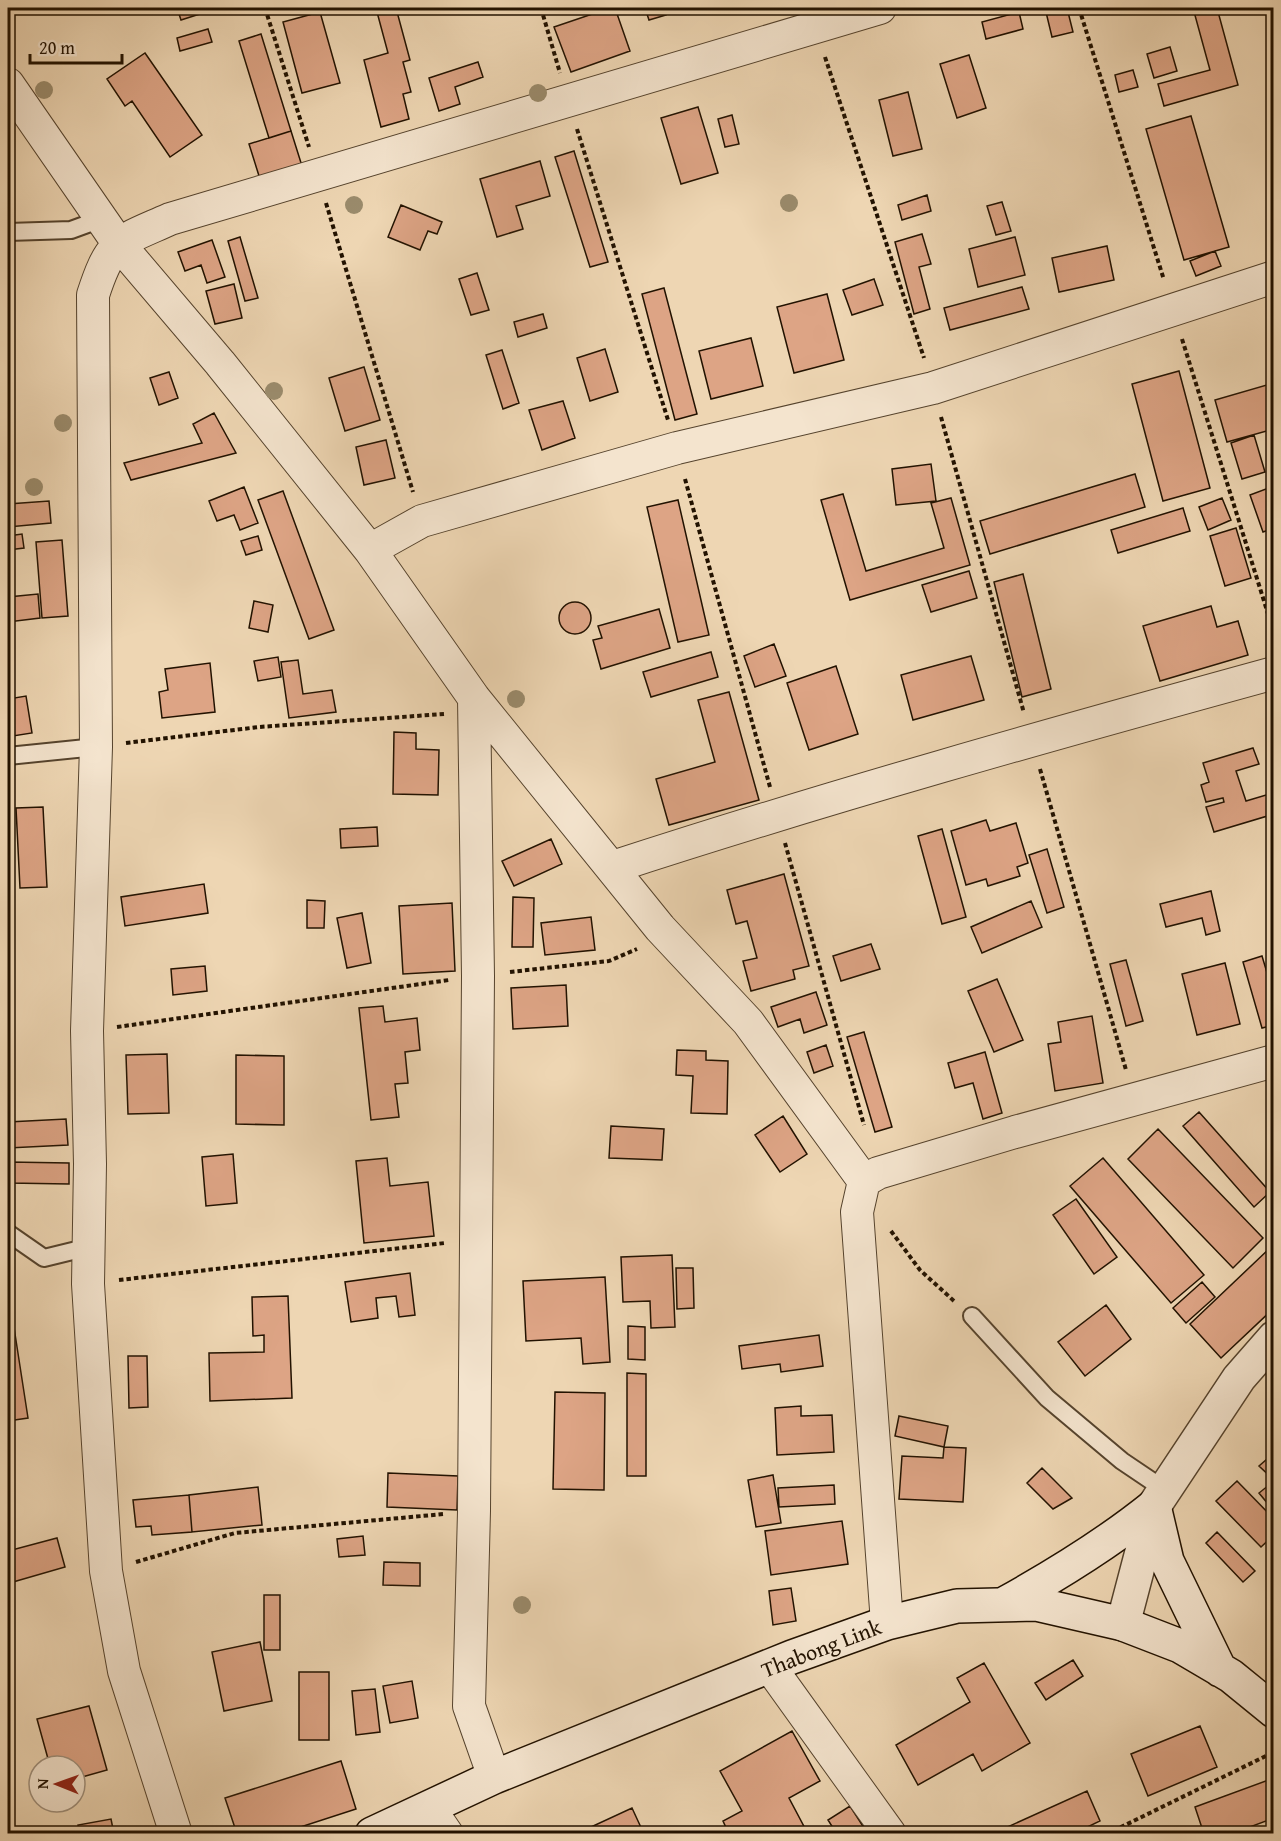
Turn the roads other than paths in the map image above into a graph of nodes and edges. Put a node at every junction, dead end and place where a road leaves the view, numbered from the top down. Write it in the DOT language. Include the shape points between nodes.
graph roads {
  1 [pos="880,8"];
  2 [pos="8,84"];
  3 [pos="109,231"];
  4 [pos="8,232"];
  5 [pos="1274,277"];
  6 [pos="370,550"];
  7 [pos="1274,673"];
  8 [pos="475,704"];
  9 [pos="96,747"];
  10 [pos="8,756"];
  11 [pos="613,867"];
  12 [pos="1274,1061"];
  13 [pos="871,1177"];
  14 [pos="8,1233"];
  15 [pos="89,1247"];
  16 [pos="972,1316"];
  17 [pos="1274,1338"];
  18 [pos="1160,1498"];
  19 [pos="1003,1605"];
  20 [pos="886,1623"];
  21 [pos="1124,1624"];
  22 [pos="770,1667"];
  23 [pos="1220,1670"];
  24 [pos="1274,1711"];
  25 [pos="494,1777"];
  26 [pos="438,1821"];
  27 [pos="176,1833"];
  28 [pos="372,1833"];
  29 [pos="890,1833"];
  1 -- 3 [label="street" via="170,219"];
  2 -- 3 [label="street"];
  3 -- 4 [label="lane"];
  3 -- 6 [label="street"];
  3 -- 9 [label="street" via="93,295"];
  5 -- 6 [label="street" via="933,388 677,448 422,521"];
  6 -- 8 [label="street"];
  7 -- 11 [label="street" via="1031,739"];
  8 -- 11 [label="street"];
  8 -- 25 [label="street" via="478,975 469,1706"];
  9 -- 10 [label="lane"];
  9 -- 15 [label="street" via="87,1031"];
  11 -- 13 [label="street" via="660,928 748,1022"];
  12 -- 13 [label="street"];
  13 -- 20 [label="street" via="857,1212"];
  14 -- 15 [label="lane" via="45,1258"];
  15 -- 27 [label="street" via="106,1571 124,1671"];
  16 -- 18 [label="lane" via="1047,1398"];
  17 -- 18 [label="main road" via="1239,1378"];
  18 -- 19 [label="main road" via="1109,1542"];
  18 -- 21 [label="main road"];
  18 -- 23 [label="main road" via="1167,1561"];
  19 -- 20 [label="main road, Thabong Link" via="957,1606"];
  19 -- 21 [label="main road, Thabong Link" via="1036,1604"];
  20 -- 22 [label="main road, Thabong Link"];
  21 -- 23 [label="main road, Thabong Link" via="1180,1646"];
  22 -- 25 [label="main road, Thabong Link"];
  22 -- 29 [label="street"];
  23 -- 24 [label="main road, Thabong Link"];
  25 -- 26 [label="main road, Thabong Link"];
  26 -- 28 [label="main road, Thabong Link"];
}
